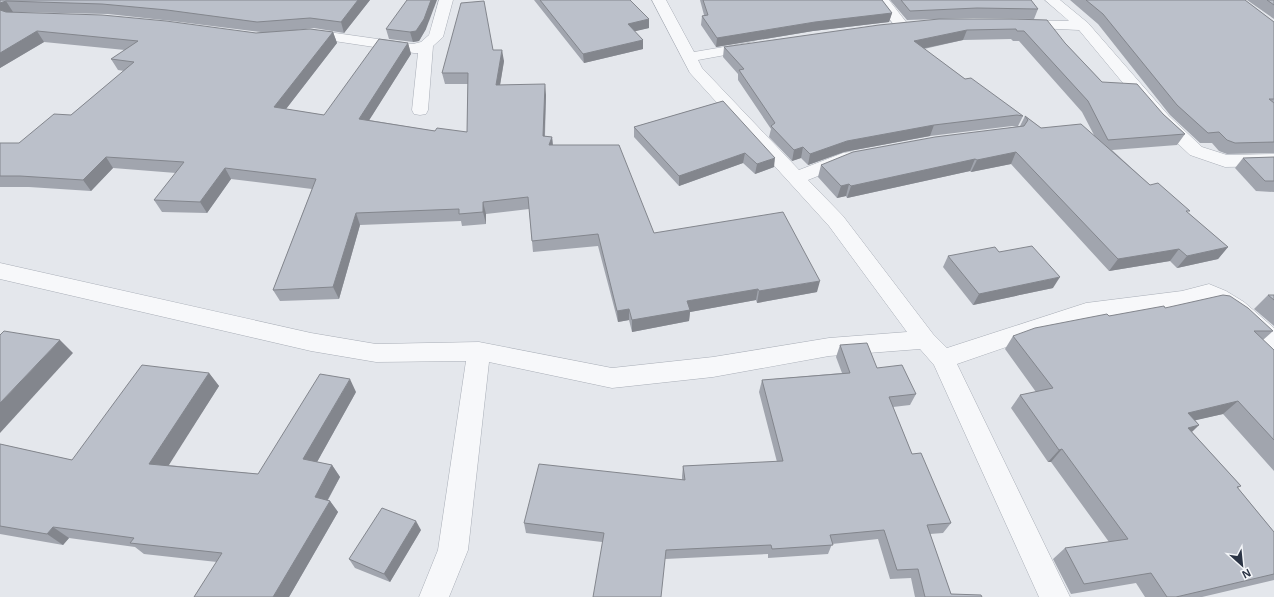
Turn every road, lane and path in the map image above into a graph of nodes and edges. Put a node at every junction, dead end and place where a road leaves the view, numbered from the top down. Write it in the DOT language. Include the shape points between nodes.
graph roads {
  1 [pos="446,0"];
  2 [pos="659,0"];
  3 [pos="882,0"];
  4 [pos="1052,0"];
  5 [pos="1006,24"];
  6 [pos="1083,26"];
  7 [pos="888,28"];
  8 [pos="291,36"];
  9 [pos="763,44"];
  10 [pos="426,45"];
  11 [pos="690,57"];
  12 [pos="420,110"];
  13 [pos="867,154"];
  14 [pos="1274,160"];
  15 [pos="796,178"];
  16 [pos="0,271"];
  17 [pos="925,340"];
  18 [pos="1274,343"];
  19 [pos="479,351"];
  20 [pos="943,359"];
  21 [pos="434,597"];
  22 [pos="1055,597"];
  1 -- 10 [label="street" via="436,37"];
  2 -- 11 [label="street"];
  3 -- 7 [label="street" via="910,27"];
  4 -- 6 [label="street"];
  5 -- 6 [label="street"];
  6 -- 14 [label="street" via="1163,120 1196,151 1225,161"];
  8 -- 10 [label="street" via="314,34 414,49"];
  9 -- 11 [label="street"];
  10 -- 12 [label="street"];
  11 -- 15 [label="street" via="695,70"];
  13 -- 15 [label="street" via="844,158"];
  15 -- 17 [label="street" via="836,221"];
  16 -- 19 [label="street" via="311,342 376,353"];
  17 -- 19 [label="street" via="829,347 712,367 612,378"];
  17 -- 20 [label="street"];
  18 -- 20 [label="street" via="1254,320 1238,307 1209,292 1182,299 1086,311"];
  19 -- 21 [label="street" via="453,550"];
  20 -- 22 [label="street"];
}
